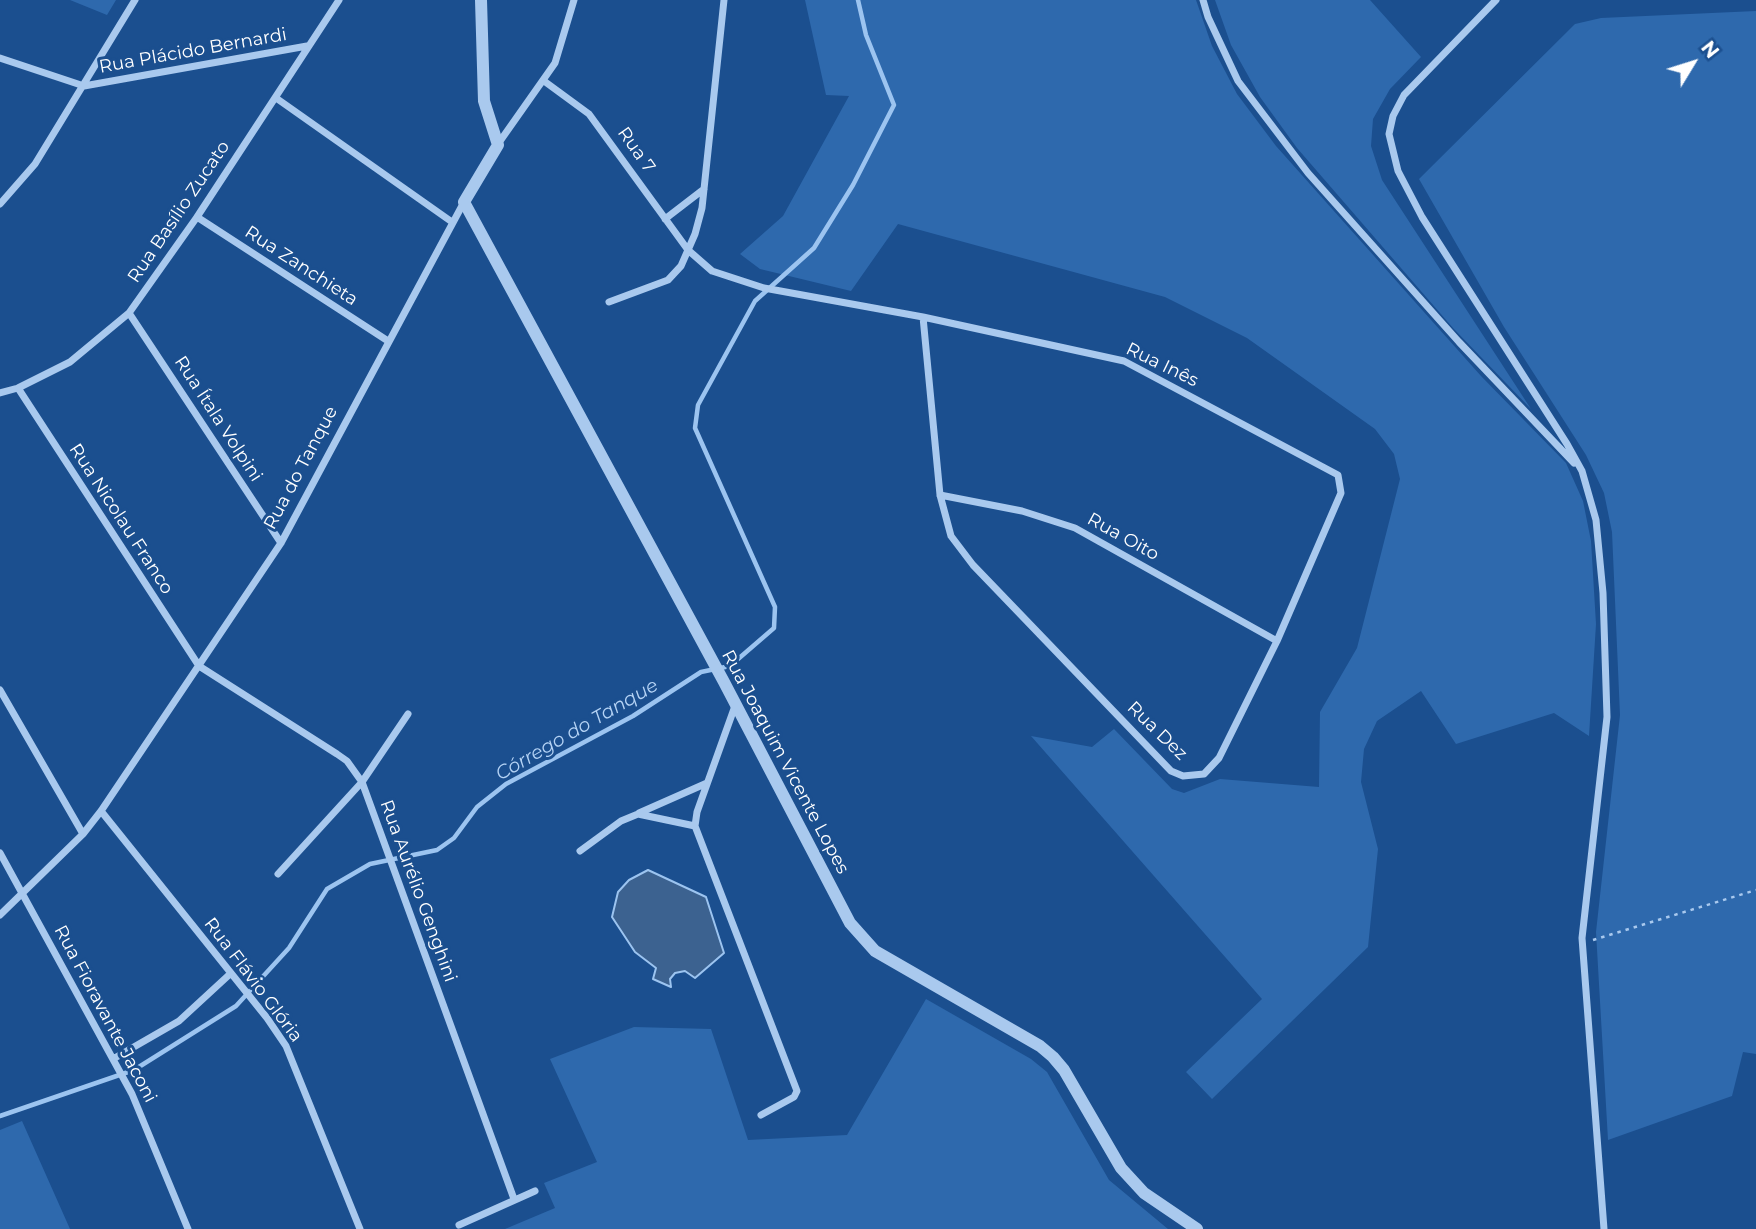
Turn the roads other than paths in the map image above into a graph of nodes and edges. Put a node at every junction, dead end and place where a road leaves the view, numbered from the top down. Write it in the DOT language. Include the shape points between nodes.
graph roads {
  1 [pos="135,0"];
  2 [pos="339,0"];
  3 [pos="481,0"];
  4 [pos="575,0"];
  5 [pos="724,0"];
  6 [pos="1203,0"];
  7 [pos="1496,0"];
  8 [pos="307,46"];
  9 [pos="0,58"];
  10 [pos="544,81"];
  11 [pos="84,86"];
  12 [pos="276,98"];
  13 [pos="498,145"];
  14 [pos="704,189"];
  15 [pos="464,202"];
  16 [pos="0,204"];
  17 [pos="197,217"];
  18 [pos="665,219"];
  19 [pos="452,222"];
  20 [pos="688,250"];
  21 [pos="609,302"];
  22 [pos="129,313"];
  23 [pos="923,317"];
  24 [pos="388,341"];
  25 [pos="18,388"];
  26 [pos="0,393"];
  27 [pos="1333,471"];
  28 [pos="1582,471"];
  29 [pos="940,495"];
  30 [pos="281,543"];
  31 [pos="1277,641"];
  32 [pos="199,666"];
  33 [pos="0,690"];
  34 [pos="736,705"];
  35 [pos="408,714"];
  36 [pos="362,782"];
  37 [pos="707,783"];
  38 [pos="102,811"];
  39 [pos="638,814"];
  40 [pos="695,826"];
  41 [pos="83,834"];
  42 [pos="580,851"];
  43 [pos="0,853"];
  44 [pos="278,874"];
  45 [pos="22,894"];
  46 [pos="0,915"];
  47 [pos="231,976"];
  48 [pos="115,1062"];
  49 [pos="761,1115"];
  50 [pos="535,1191"];
  51 [pos="514,1199"];
  52 [pos="459,1225"];
  53 [pos="188,1229"];
  54 [pos="360,1229"];
  55 [pos="1197,1229"];
  56 [pos="1604,1229"];
  1 -- 11 [label="street"];
  2 -- 8 [label="street, Rua Basílio Zucato"];
  3 -- 13 [label="street" via="484,101"];
  4 -- 10 [label="street, Rua do Tanque" via="563,43"];
  5 -- 14 [label="street"];
  6 -- 28 [label="street" via="1238,81 1308,173"];
  7 -- 28 [label="street" via="1404,95 1391,125 1391,151 1422,217"];
  8 -- 11 [label="street, Rua Plácido Bernardi"];
  8 -- 12 [label="street, Rua Basílio Zucato"];
  9 -- 11 [label="street"];
  10 -- 13 [label="street, Rua do Tanque"];
  10 -- 18 [label="street, Rua 7" via="589,114"];
  11 -- 16 [label="street" via="35,164"];
  12 -- 17 [label="street, Rua Basílio Zucato"];
  12 -- 19 [label="street"];
  13 -- 15 [label="street, Rua do Tanque"];
  14 -- 18 [label="street"];
  14 -- 20 [label="street" via="701,215"];
  15 -- 19 [label="street, Rua do Tanque"];
  15 -- 34 [label="street, Rua Joaquim Vicente Lopes"];
  17 -- 22 [label="street, Rua Basílio Zucato"];
  17 -- 24 [label="street, Rua Zanchieta"];
  18 -- 20 [label="street, Rua 7"];
  19 -- 24 [label="street, Rua do Tanque"];
  20 -- 21 [label="street" via="668,280"];
  20 -- 23 [label="street, Rua Inês" via="712,271 743,283"];
  22 -- 25 [label="street, Rua Basílio Zucato" via="69,362"];
  22 -- 30 [label="street, Rua Ítala Volpini"];
  23 -- 27 [label="street, Rua Inês" via="1124,361"];
  23 -- 29 [label="street"];
  24 -- 30 [label="street, Rua do Tanque"];
  25 -- 26 [label="street, Rua Basílio Zucato"];
  25 -- 32 [label="street, Rua Nicolau Franco"];
  27 -- 31 [label="street, Rua Dez" via="1341,481 1340,493"];
  28 -- 56 [label="street" via="1596,520 1608,717 1583,917"];
  29 -- 31 [label="street, Rua Oito" via="1022,511 1074,528"];
  29 -- 31 [label="street, Rua Dez" via="945,524 960,550 1171,771 1182,776 1195,776 1213,766"];
  30 -- 32 [label="street, Rua do Tanque"];
  32 -- 36 [label="street, Rua Aurélio Genghini" via="347,761"];
  32 -- 38 [label="street, Rua do Tanque"];
  33 -- 41 [label="street"];
  34 -- 37 [label="street"];
  34 -- 55 [label="street, Rua Joaquim Vicente Lopes" via="862,939 1053,1057 1121,1168 1144,1193"];
  35 -- 36 [label="street"];
  36 -- 44 [label="street"];
  36 -- 51 [label="street, Rua Aurélio Genghini"];
  37 -- 39 [label="street"];
  37 -- 40 [label="street"];
  38 -- 41 [label="street, Rua do Tanque"];
  38 -- 47 [label="street, Rua Flávio Glória"];
  39 -- 40 [label="street"];
  39 -- 42 [label="street"];
  40 -- 49 [label="street" via="797,1087 794,1097"];
  41 -- 45 [label="street, Rua do Tanque"];
  43 -- 45 [label="street, Rua Fioravante Jaconi"];
  45 -- 46 [label="street, Rua do Tanque"];
  45 -- 48 [label="street, Rua Fioravante Jaconi"];
  47 -- 48 [label="street" via="179,1021"];
  47 -- 54 [label="street, Rua Flávio Glória" via="291,1055"];
  48 -- 53 [label="street, Rua Fioravante Jaconi"];
  50 -- 51 [label="street"];
  51 -- 52 [label="street"];
}
